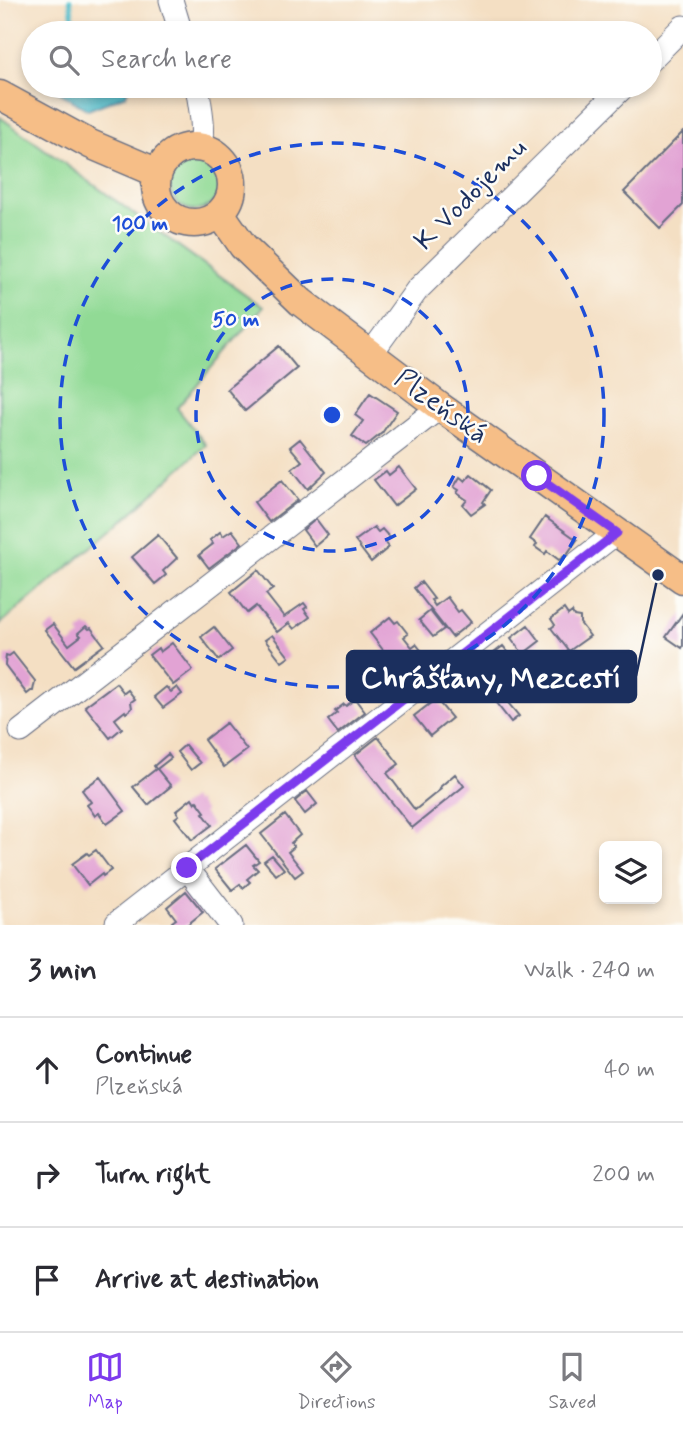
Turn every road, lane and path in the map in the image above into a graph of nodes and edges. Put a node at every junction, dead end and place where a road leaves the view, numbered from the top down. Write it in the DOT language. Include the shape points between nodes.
graph roads {
  1 [pos="171,0"];
  2 [pos="177,21"];
  3 [pos="683,27"];
  4 [pos="662,48"];
  5 [pos="0,95"];
  6 [pos="199,98"];
  7 [pos="612,98"];
  8 [pos="201,148"];
  9 [pos="158,173"];
  10 [pos="220,213"];
  11 [pos="370,355"];
  12 [pos="440,407"];
  13 [pos="617,533"];
  14 [pos="683,579"];
  15 [pos="21,731"];
  16 [pos="187,868"];
  17 [pos="117,923"];
  18 [pos="230,925"];
  1 -- 2 [label="street"];
  3 -- 4 [label="street"];
  5 -- 9 [label="main road" via="90,144"];
  6 -- 8 [label="street"];
  7 -- 11 [label="street, K Vodojemu" via="417,290"];
  8 -- 9 [label="main road" via="176,152"];
  8 -- 10 [label="main road" via="222,159 229,170 231,194"];
  9 -- 10 [label="main road" via="158,195 172,215 195,223"];
  10 -- 11 [label="main road, Plzeňská" via="268,272"];
  11 -- 12 [label="main road, Plzeňská"];
  12 -- 13 [label="main road, Plzeňská"];
  12 -- 15 [label="street"];
  13 -- 14 [label="main road, Plzeňská"];
  13 -- 16 [label="street"];
  16 -- 17 [label="street"];
  16 -- 18 [label="street"];
}
